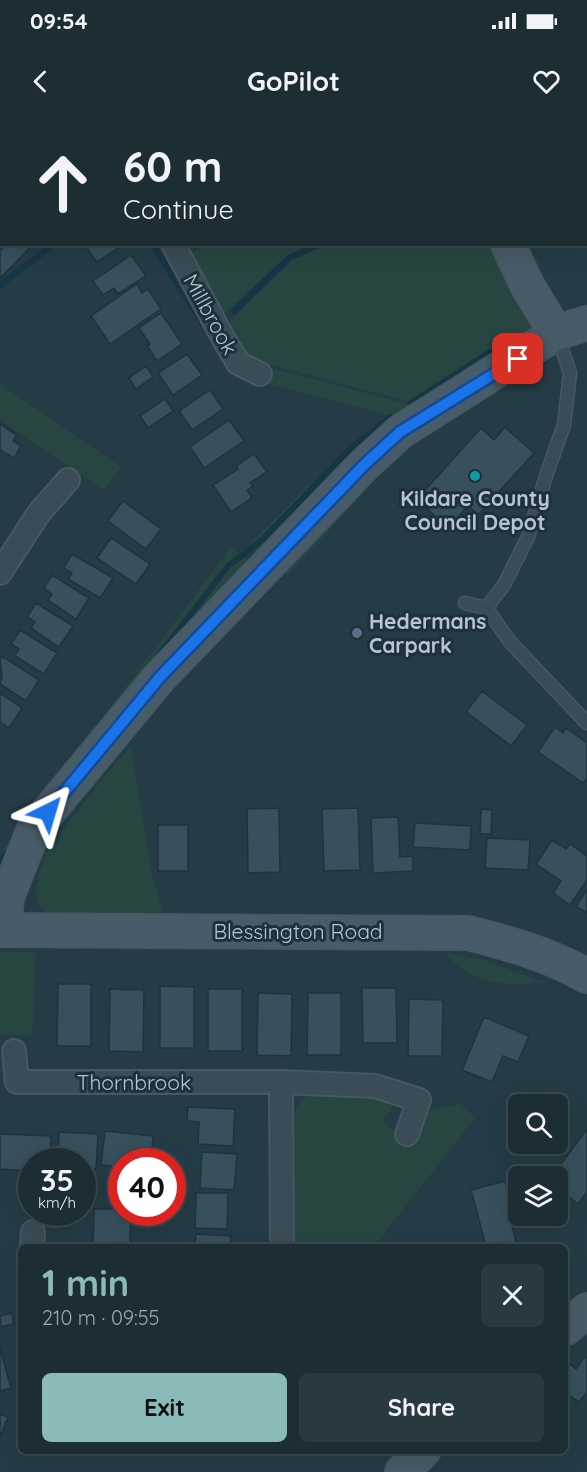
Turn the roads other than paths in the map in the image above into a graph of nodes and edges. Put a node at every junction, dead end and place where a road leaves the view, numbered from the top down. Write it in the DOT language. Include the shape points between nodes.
graph roads {
  1 [pos="174,246"];
  2 [pos="509,246"];
  3 [pos="587,323"];
  4 [pos="556,333"];
  5 [pos="260,374"];
  6 [pos="68,480"];
  7 [pos="0,573"];
  8 [pos="465,603"];
  9 [pos="486,608"];
  10 [pos="587,723"];
  11 [pos="2,930"];
  12 [pos="587,976"];
  13 [pos="14,1051"];
  14 [pos="282,1082"];
  15 [pos="407,1134"];
  16 [pos="282,1244"];
  17 [pos="587,1310"];
  18 [pos="568,1326"];
  19 [pos="420,1454"];
  20 [pos="402,1472"];
  1 -- 5 [label="street, Millbrook" via="238,363"];
  2 -- 4 [label="street"];
  3 -- 4 [label="street"];
  4 -- 9 [label="lane" via="570,373 564,425 528,537 504,585"];
  4 -- 11 [label="street" via="400,432 160,677 34,829 7,897"];
  6 -- 7 [label="street" via="39,513"];
  8 -- 9 [label="lane"];
  9 -- 10 [label="lane" via="511,643"];
  11 -- 12 [label="street, Blessington Road" via="468,933 523,947"];
  13 -- 14 [label="street, Thornbrook" via="17,1082"];
  14 -- 15 [label="street, Thornbrook" via="375,1086 419,1100"];
  14 -- 16 [label="street"];
  17 -- 18 [label="street"];
  19 -- 20 [label="street"];
}
